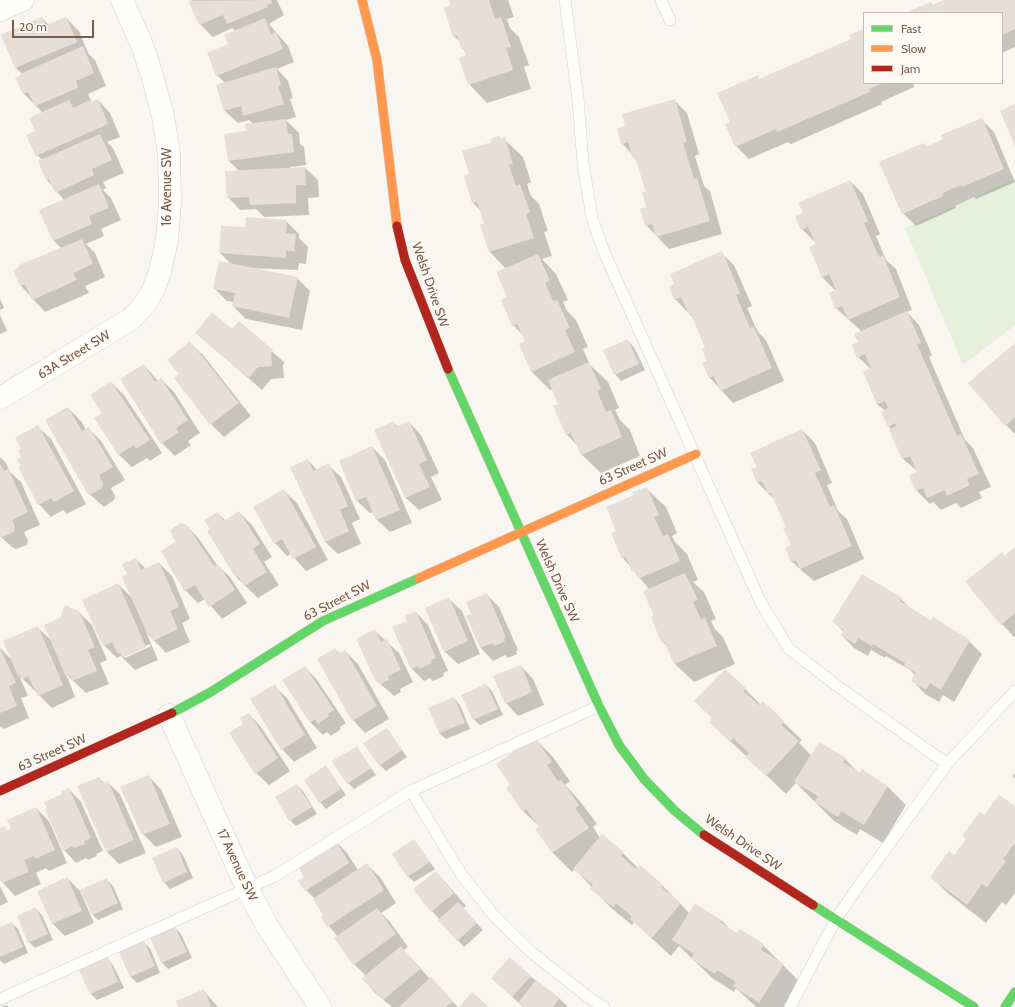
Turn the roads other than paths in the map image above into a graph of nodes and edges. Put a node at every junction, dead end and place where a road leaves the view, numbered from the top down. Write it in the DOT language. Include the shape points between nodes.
graph roads {
  1 [pos="23,0"];
  2 [pos="122,0"];
  3 [pos="362,0"];
  4 [pos="565,0"];
  5 [pos="661,0"];
  6 [pos="0,10"];
  7 [pos="670,20"];
  8 [pos="144,305"];
  9 [pos="0,398"];
  10 [pos="696,454"];
  11 [pos="520,531"];
  12 [pos="1015,692"];
  13 [pos="599,706"];
  14 [pos="169,715"];
  15 [pos="947,764"];
  16 [pos="0,791"];
  17 [pos="411,791"];
  18 [pos="247,888"];
  19 [pos="836,919"];
  20 [pos="1015,992"];
  21 [pos="0,999"];
  22 [pos="320,1007"];
  23 [pos="604,1007"];
  24 [pos="790,1007"];
  25 [pos="974,1007"];
  26 [pos="1005,1007"];
  1 -- 6 [label="street"];
  2 -- 8 [label="street, 16 Avenue SW" via="152,75 163,116 169,154 170,202 167,240 160,272"];
  3 -- 11 [label="street, Welsh Drive SW" via="377,60 395,219 405,260 437,345"];
  4 -- 10 [label="lane" via="578,99 583,163 592,218 604,252"];
  5 -- 7 [label="lane"];
  8 -- 9 [label="street, 63A Street SW" via="119,328"];
  10 -- 11 [label="street, 63 Street SW"];
  10 -- 15 [label="lane" via="761,603 789,649"];
  11 -- 13 [label="street, Welsh Drive SW"];
  11 -- 14 [label="street, 63 Street SW" via="323,621 204,696"];
  12 -- 15 [label="lane"];
  13 -- 17 [label="lane"];
  13 -- 19 [label="street, Welsh Drive SW" via="619,745 644,779 674,811 712,841"];
  14 -- 16 [label="street, 63 Street SW"];
  14 -- 18 [label="street, 17 Avenue SW"];
  15 -- 19 [label="lane"];
  17 -- 18 [label="lane" via="275,876"];
  17 -- 23 [label="lane" via="461,874 495,917 531,952"];
  18 -- 21 [label="lane"];
  18 -- 22 [label="street, 17 Avenue SW" via="266,924"];
  19 -- 24 [label="lane"];
  19 -- 25 [label="street, Welsh Drive SW"];
  20 -- 26 [label="street"];
}
